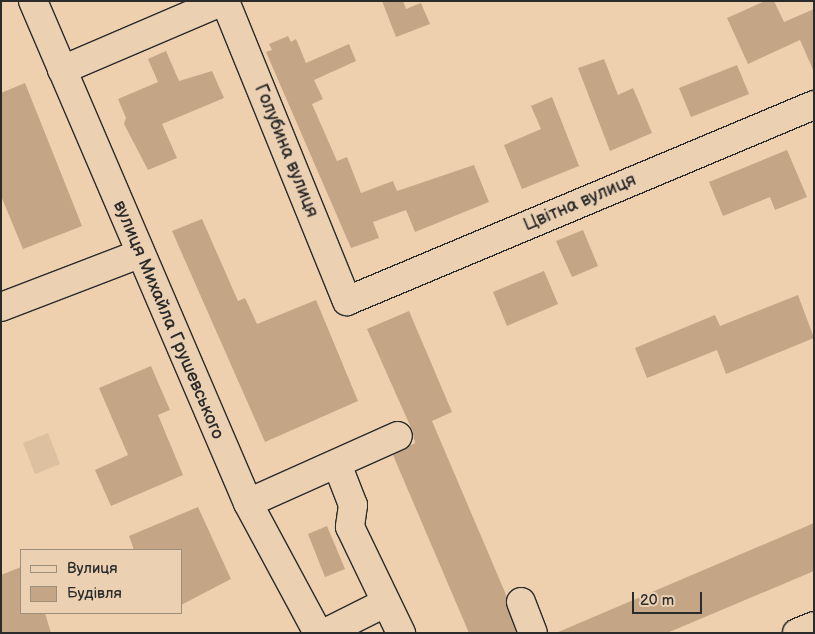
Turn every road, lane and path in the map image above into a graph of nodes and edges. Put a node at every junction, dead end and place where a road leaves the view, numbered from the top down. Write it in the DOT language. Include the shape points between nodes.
graph roads {
  1 [pos="33,1"];
  2 [pos="224,1"];
  3 [pos="62,70"];
  4 [pos="814,105"];
  5 [pos="139,254"];
  6 [pos="347,301"];
  7 [pos="1,307"];
  8 [pos="398,436"];
  9 [pos="337,464"];
  10 [pos="248,504"];
  11 [pos="521,602"];
  12 [pos="385,603"];
  13 [pos="814,626"];
  14 [pos="318,633"];
  15 [pos="325,633"];
  16 [pos="401,633"];
  17 [pos="533,633"];
  18 [pos="796,633"];
  1 -- 3 [label="street, вулиця Михайла Грушевського"];
  2 -- 3 [label="street"];
  2 -- 6 [label="street, Голубина вулиця"];
  3 -- 5 [label="street, вулиця Михайла Грушевського"];
  4 -- 6 [label="street, Цвітна вулиця"];
  5 -- 7 [label="street"];
  5 -- 10 [label="street, вулиця Михайла Грушевського"];
  8 -- 9 [label="street"];
  9 -- 10 [label="street"];
  9 -- 12 [label="street" via="353,505 350,527"];
  10 -- 14 [label="street, вулиця Михайла Грушевського"];
  11 -- 17 [label="street"];
  12 -- 15 [label="street"];
  12 -- 16 [label="street"];
  13 -- 18 [label="street"];
}
